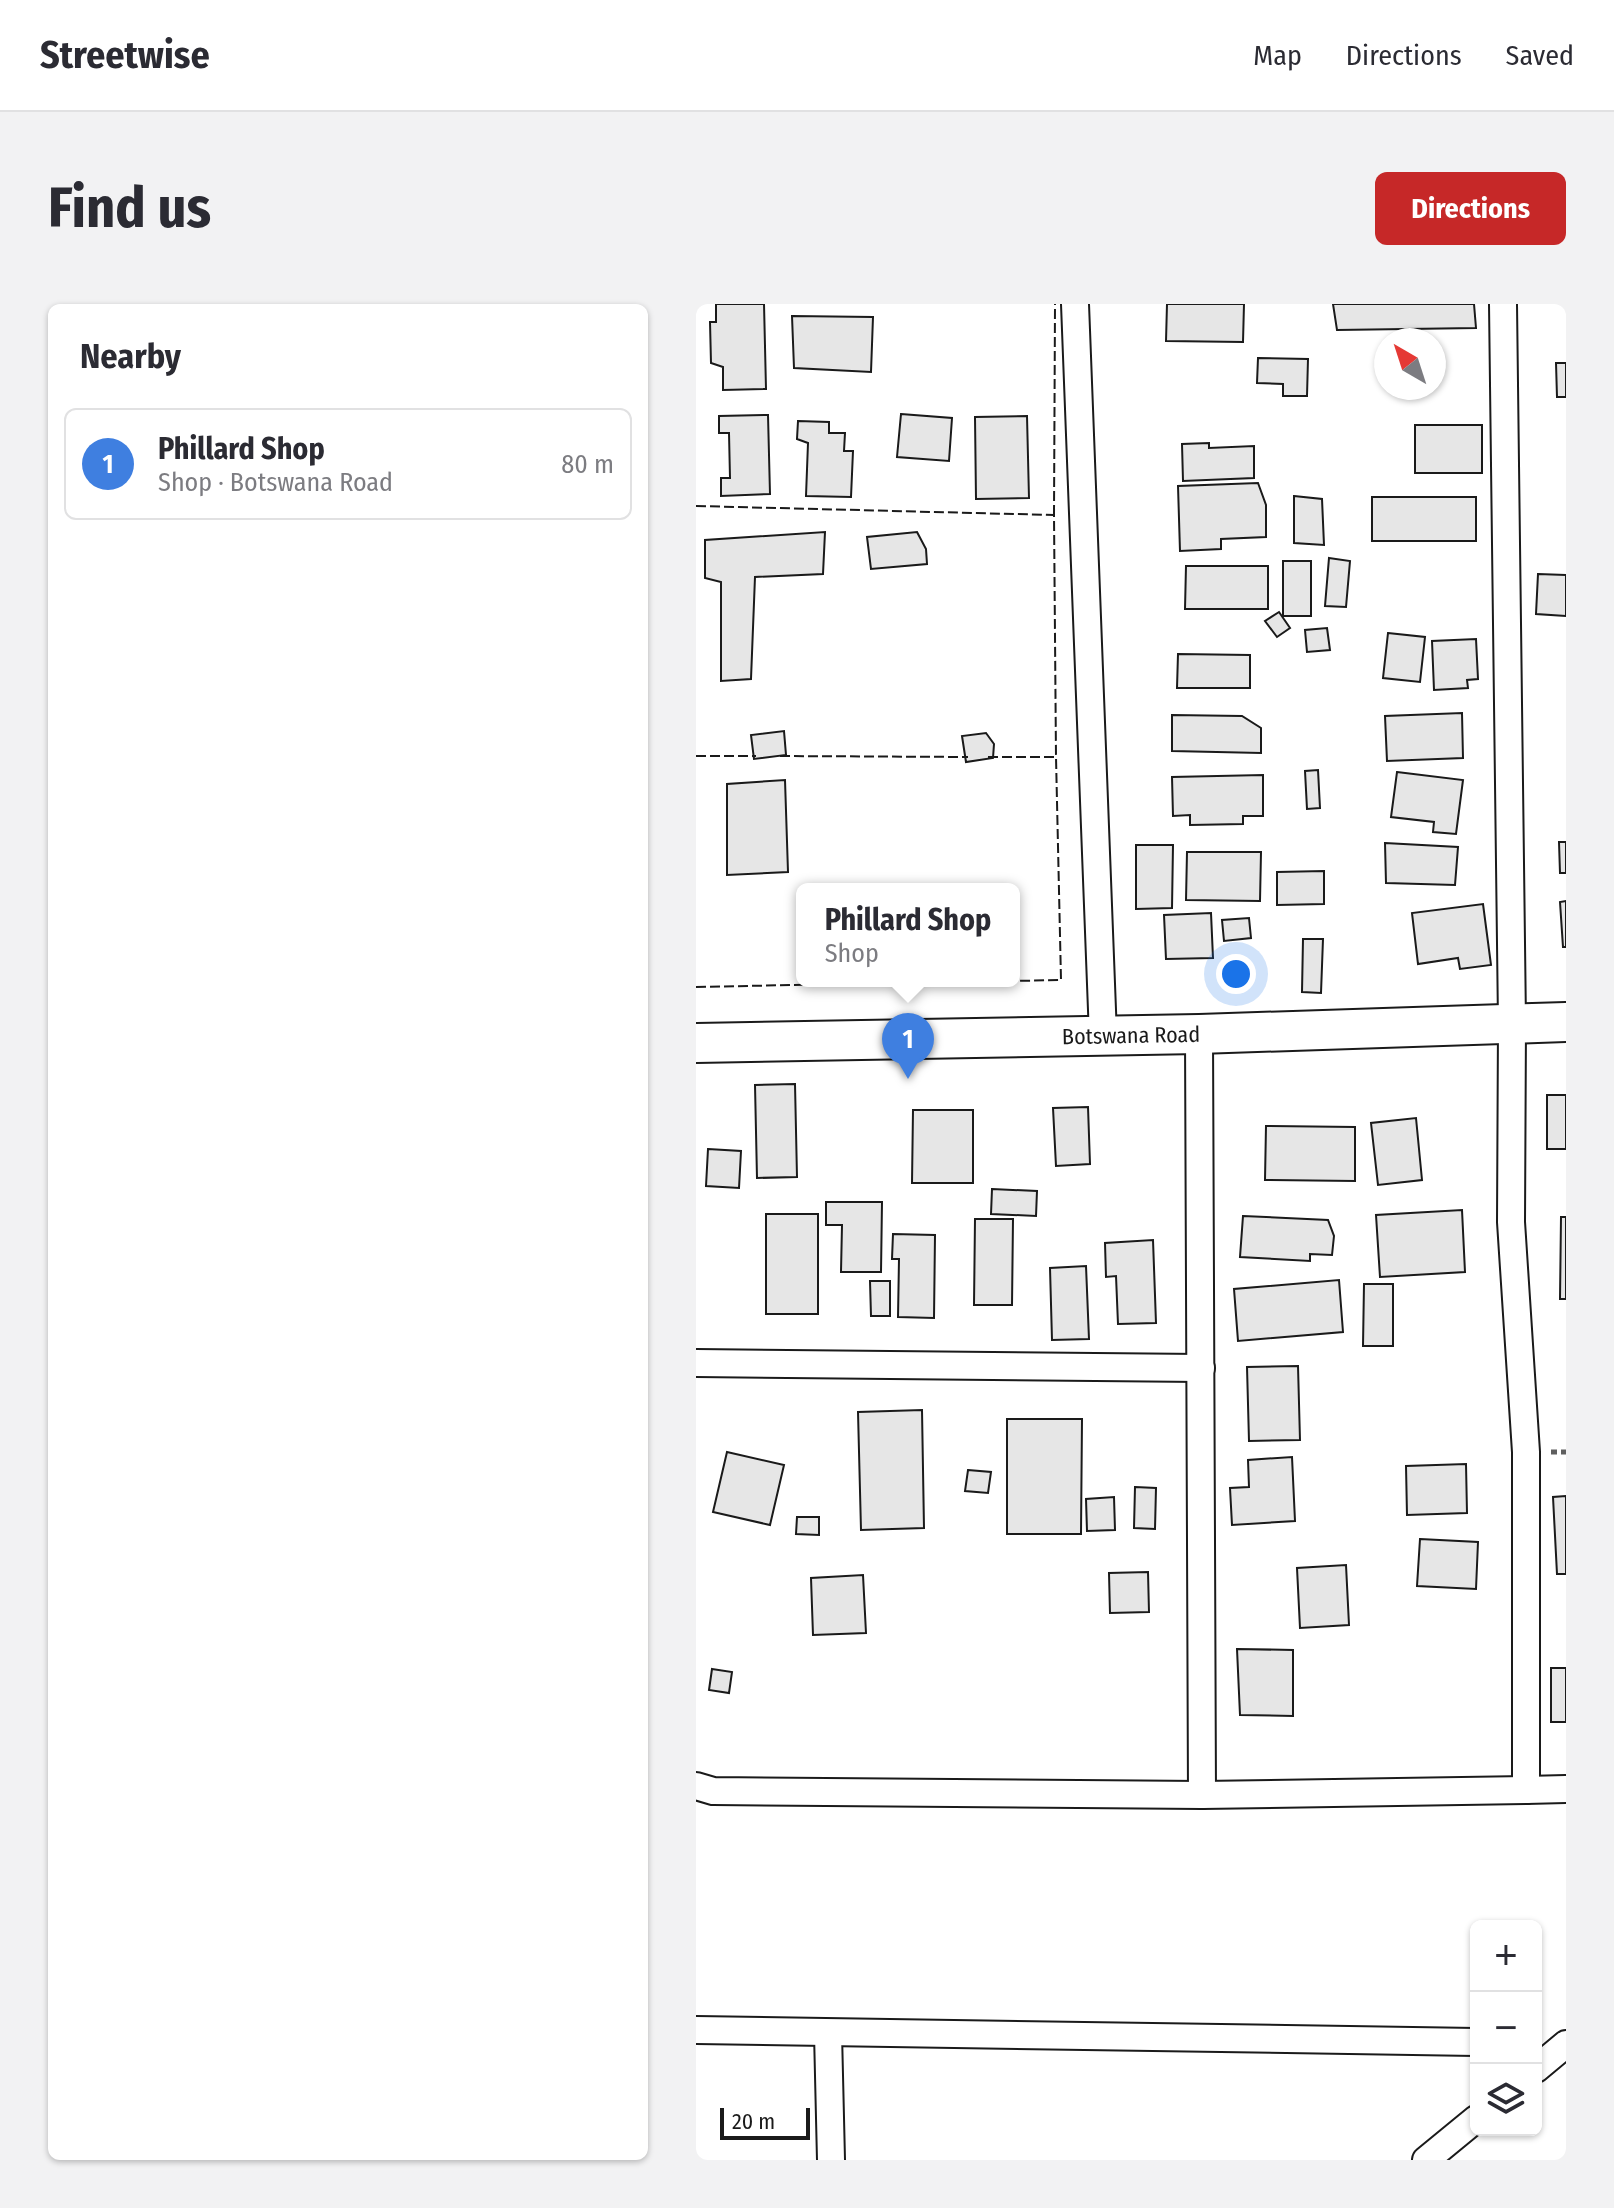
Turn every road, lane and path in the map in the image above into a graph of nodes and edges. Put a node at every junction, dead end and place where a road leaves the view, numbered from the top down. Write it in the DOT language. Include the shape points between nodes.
graph roads {
  1 [pos="1075,304"];
  2 [pos="1503,304"];
  3 [pos="1566,1022"];
  4 [pos="1512,1023"];
  5 [pos="1199,1034"];
  6 [pos="1103,1036"];
  7 [pos="696,1043"];
  8 [pos="696,1363"];
  9 [pos="1201,1368"];
  10 [pos="696,1786"];
  11 [pos="1566,1789"];
  12 [pos="1526,1790"];
  13 [pos="1202,1795"];
  14 [pos="696,2030"];
  15 [pos="828,2033"];
  16 [pos="1470,2042"];
  17 [pos="1542,2043"];
  18 [pos="1566,2044"];
  19 [pos="1542,2064"];
  20 [pos="1470,2124"];
  21 [pos="831,2160"];
  22 [pos="1426,2160"];
  1 -- 6 [label="street"];
  2 -- 4 [label="street"];
  3 -- 4 [label="street, Botswana Road"];
  4 -- 5 [label="street, Botswana Road"];
  4 -- 12 [label="street" via="1511,1222 1526,1452"];
  5 -- 6 [label="street, Botswana Road"];
  5 -- 9 [label="street"];
  6 -- 7 [label="street, Botswana Road"];
  8 -- 9 [label="street"];
  9 -- 13 [label="street"];
  10 -- 13 [label="street" via="713,1791"];
  11 -- 12 [label="street"];
  12 -- 13 [label="street"];
  14 -- 15 [label="street"];
  15 -- 16 [label="street"];
  15 -- 21 [label="street"];
  17 -- 18 [label="street"];
  18 -- 19 [label="street"];
  20 -- 22 [label="street"];
}
